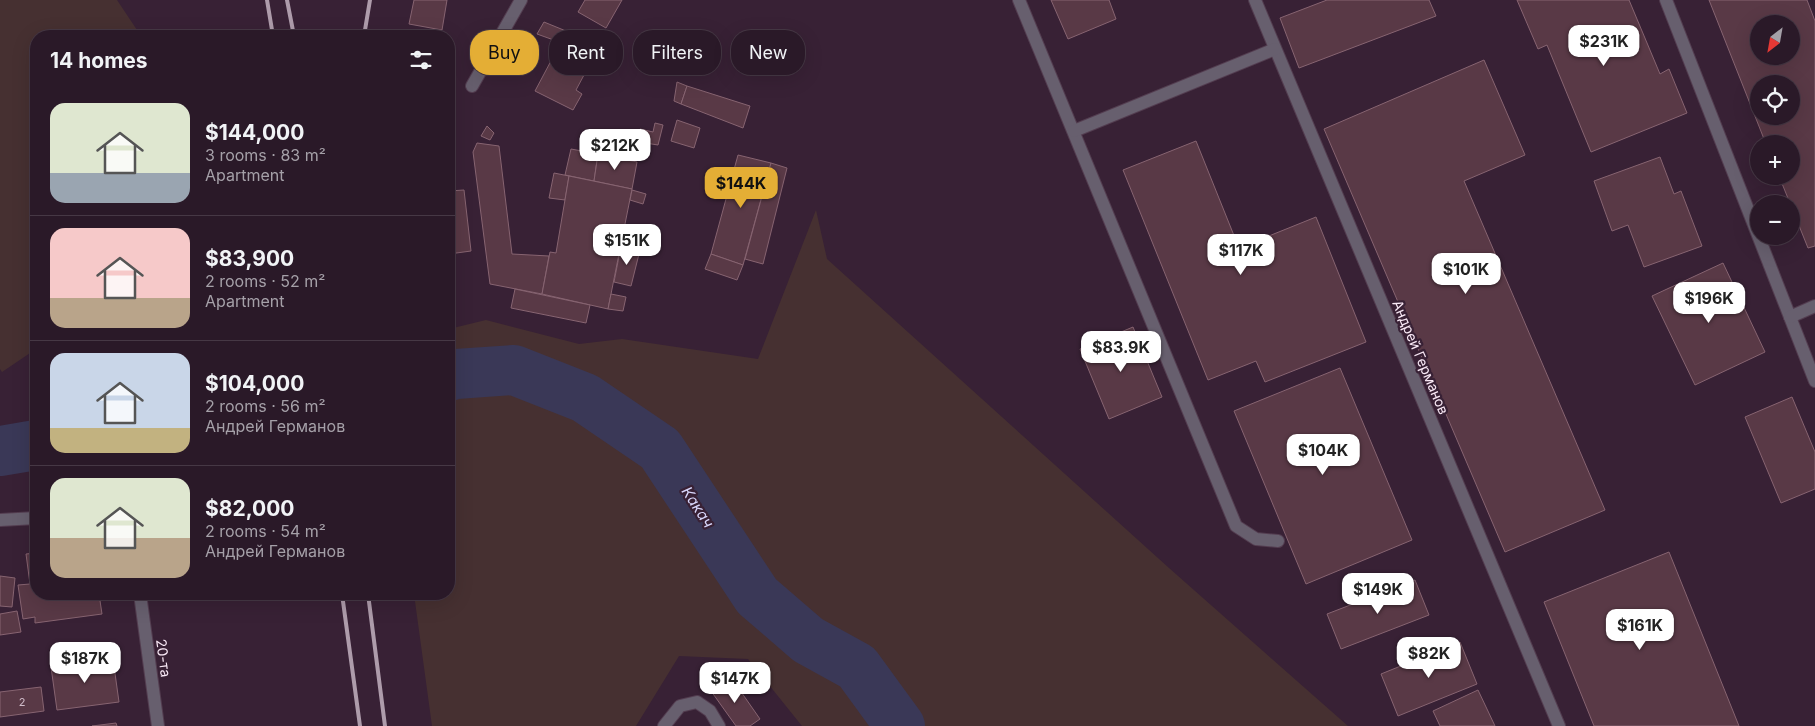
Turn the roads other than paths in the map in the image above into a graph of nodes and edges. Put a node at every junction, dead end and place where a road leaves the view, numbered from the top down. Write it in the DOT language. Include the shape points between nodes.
graph roads {
  1 [pos="521,0"];
  2 [pos="1020,0"];
  3 [pos="1255,0"];
  4 [pos="1666,0"];
  5 [pos="1276,49"];
  6 [pos="472,86"];
  7 [pos="1074,130"];
  8 [pos="1815,306"];
  9 [pos="1790,317"];
  10 [pos="1815,381"];
  11 [pos="30,518"];
  12 [pos="0,520"];
  13 [pos="1278,541"];
  14 [pos="141,600"];
  15 [pos="158,726"];
  16 [pos="664,726"];
  17 [pos="719,726"];
  18 [pos="1559,726"];
  1 -- 6 [label="street"];
  2 -- 7 [label="street"];
  3 -- 5 [label="street, Андрей Германов"];
  4 -- 9 [label="street"];
  5 -- 7 [label="street"];
  5 -- 18 [label="street, Андрей Германов"];
  7 -- 13 [label="street" via="1236,526 1256,539"];
  8 -- 9 [label="street"];
  9 -- 10 [label="street"];
  11 -- 12 [label="street"];
  14 -- 15 [label="street, 20-та"];
  16 -- 17 [label="street" via="680,706 697,702 710,711"];
}
